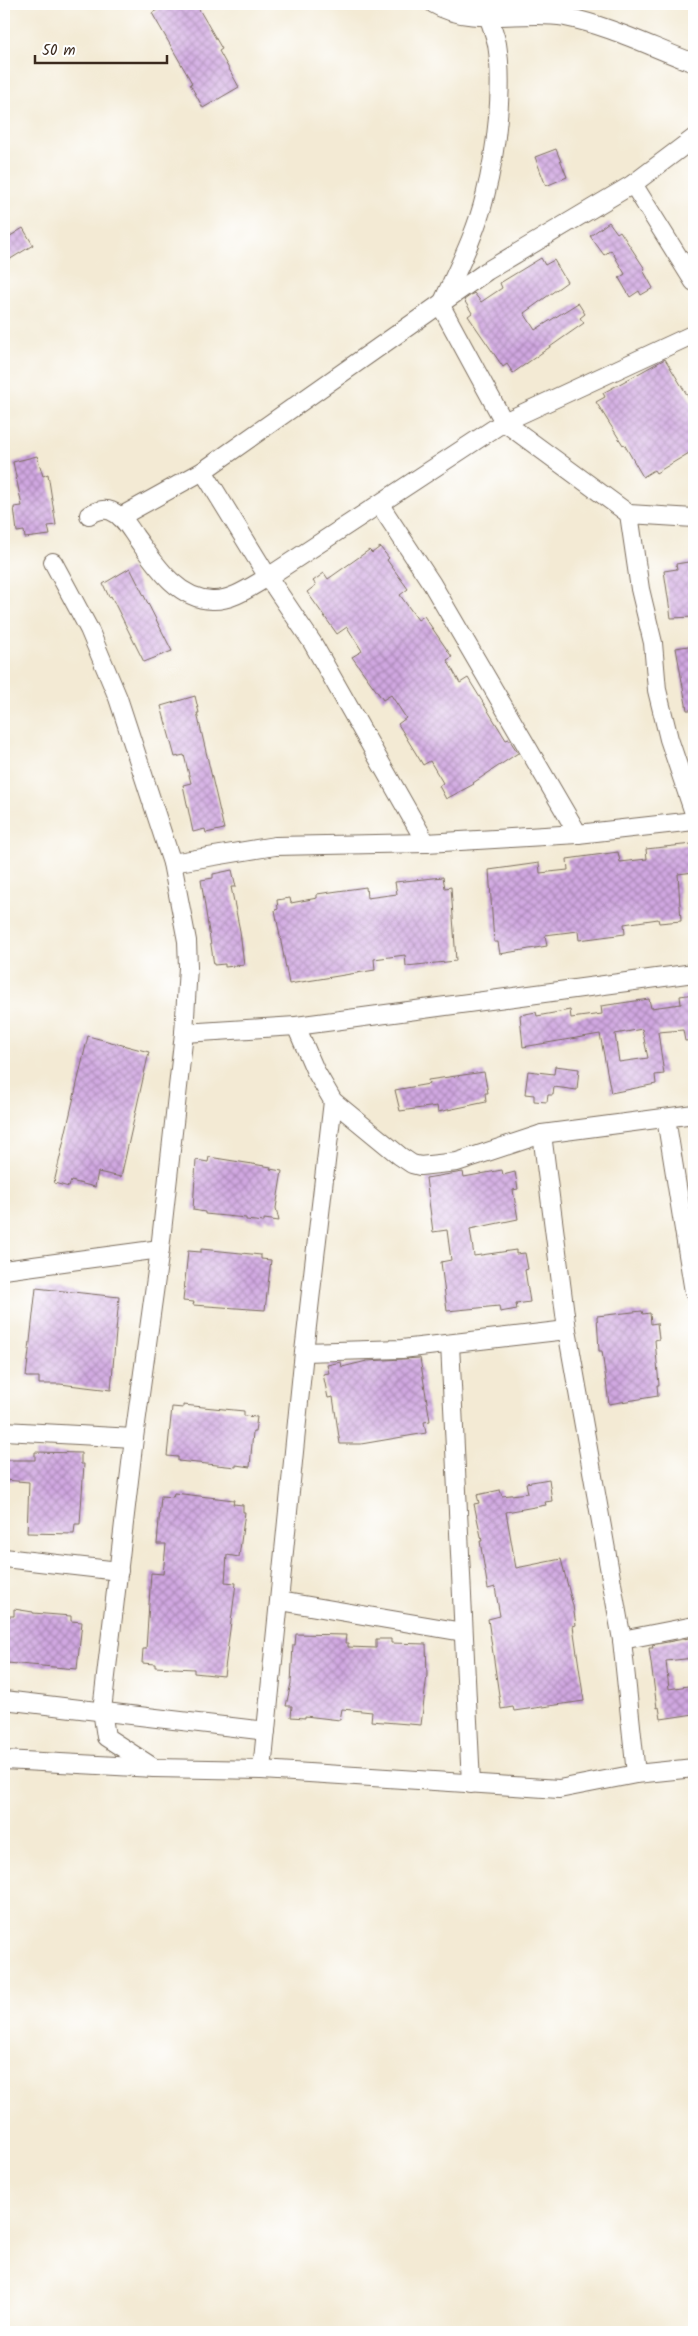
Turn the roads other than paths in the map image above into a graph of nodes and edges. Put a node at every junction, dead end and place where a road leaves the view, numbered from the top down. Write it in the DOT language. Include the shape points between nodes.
graph roads {
  1 [pos="434,4"];
  2 [pos="488,15"];
  3 [pos="694,62"];
  4 [pos="694,138"];
  5 [pos="633,184"];
  6 [pos="694,282"];
  7 [pos="441,306"];
  8 [pos="694,334"];
  9 [pos="504,422"];
  10 [pos="203,471"];
  11 [pos="380,505"];
  12 [pos="629,514"];
  13 [pos="89,515"];
  14 [pos="120,517"];
  15 [pos="694,518"];
  16 [pos="52,562"];
  17 [pos="268,577"];
  18 [pos="694,813"];
  19 [pos="694,821"];
  20 [pos="578,834"];
  21 [pos="426,843"];
  22 [pos="172,863"];
  23 [pos="694,973"];
  24 [pos="296,1026"];
  25 [pos="184,1033"];
  26 [pos="333,1100"];
  27 [pos="694,1114"];
  28 [pos="666,1118"];
  29 [pos="542,1134"];
  30 [pos="160,1249"];
  31 [pos="4,1270"];
  32 [pos="694,1292"];
  33 [pos="567,1330"];
  34 [pos="450,1344"];
  35 [pos="304,1352"];
  36 [pos="4,1431"];
  37 [pos="134,1438"];
  38 [pos="4,1558"];
  39 [pos="119,1571"];
  40 [pos="280,1601"];
  41 [pos="694,1626"];
  42 [pos="463,1632"];
  43 [pos="622,1640"];
  44 [pos="4,1700"];
  45 [pos="102,1710"];
  46 [pos="266,1731"];
  47 [pos="4,1760"];
  48 [pos="154,1768"];
  49 [pos="694,1768"];
  50 [pos="262,1770"];
  51 [pos="636,1774"];
  52 [pos="471,1784"];
  1 -- 2 [label="street" via="463,14"];
  2 -- 3 [label="street" via="565,17 639,39"];
  2 -- 7 [label="street" via="497,43 500,75 495,142 485,197 466,253"];
  4 -- 5 [label="street"];
  5 -- 6 [label="street"];
  5 -- 7 [label="street" via="487,271"];
  7 -- 9 [label="street"];
  7 -- 10 [label="street"];
  8 -- 9 [label="street"];
  9 -- 11 [label="street"];
  9 -- 12 [label="street"];
  10 -- 14 [label="street"];
  10 -- 17 [label="street"];
  11 -- 17 [label="street"];
  11 -- 20 [label="street" via="432,584"];
  12 -- 15 [label="street"];
  12 -- 18 [label="street" via="640,589 653,643 657,690 669,739"];
  13 -- 14 [label="street" via="110,510"];
  14 -- 17 [label="street" via="165,575 189,595 212,600 225,598"];
  16 -- 22 [label="street" via="90,629 118,698"];
  17 -- 21 [label="street" via="312,642"];
  19 -- 20 [label="street"];
  20 -- 21 [label="street"];
  21 -- 22 [label="street" via="275,846"];
  22 -- 25 [label="street" via="188,967"];
  23 -- 24 [label="street"];
  24 -- 25 [label="street"];
  24 -- 26 [label="street" via="315,1070"];
  25 -- 30 [label="street"];
  26 -- 29 [label="street" via="400,1156 420,1166 457,1162"];
  26 -- 35 [label="street"];
  27 -- 28 [label="street"];
  28 -- 29 [label="street"];
  28 -- 32 [label="street"];
  29 -- 33 [label="street"];
  30 -- 31 [label="street"];
  30 -- 37 [label="street"];
  33 -- 34 [label="street"];
  33 -- 43 [label="street"];
  34 -- 35 [label="street"];
  34 -- 42 [label="street"];
  35 -- 40 [label="street"];
  36 -- 37 [label="street"];
  37 -- 39 [label="street"];
  38 -- 39 [label="street"];
  39 -- 45 [label="street"];
  40 -- 42 [label="street"];
  40 -- 46 [label="street"];
  41 -- 43 [label="street"];
  42 -- 52 [label="street"];
  43 -- 51 [label="street"];
  44 -- 45 [label="street"];
  45 -- 46 [label="street"];
  45 -- 48 [label="street" via="106,1737"];
  46 -- 50 [label="street"];
  47 -- 48 [label="street"];
  48 -- 50 [label="street"];
  49 -- 51 [label="street"];
  50 -- 52 [label="street"];
  51 -- 52 [label="street" via="559,1789"];
}
